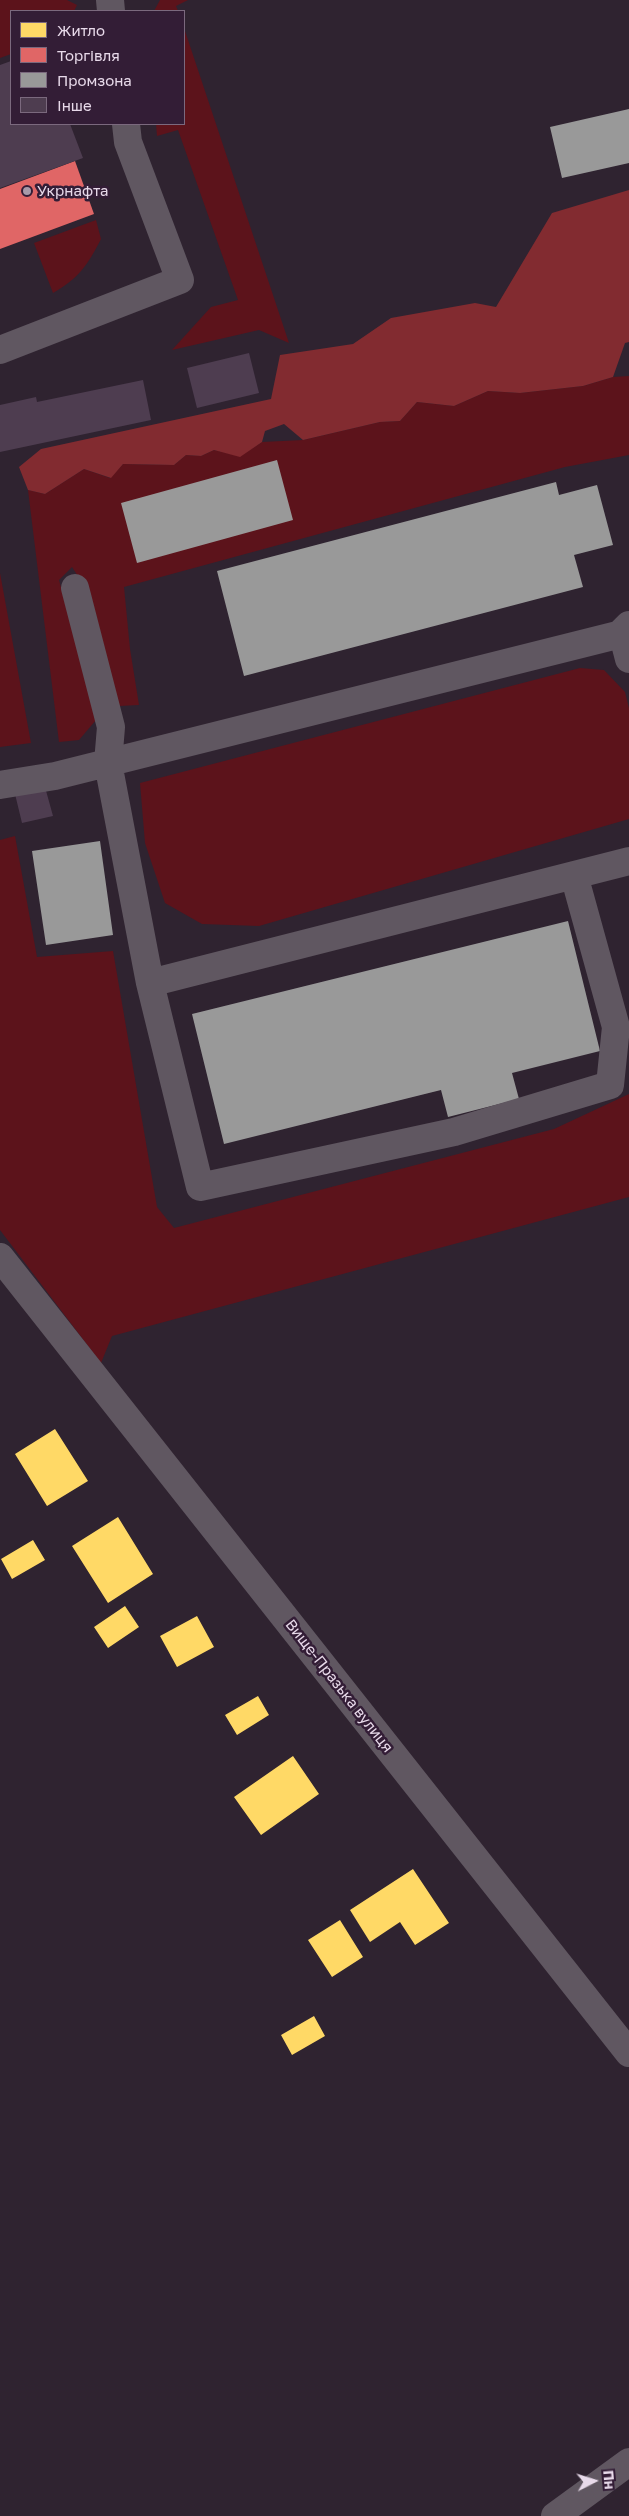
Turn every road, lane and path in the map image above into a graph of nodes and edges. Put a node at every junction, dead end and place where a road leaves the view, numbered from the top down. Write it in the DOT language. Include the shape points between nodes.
graph roads {
  1 [pos="126,125"];
  2 [pos="0,350"];
  3 [pos="75,588"];
  4 [pos="626,630"];
  5 [pos="629,659"];
  6 [pos="108,763"];
  7 [pos="0,785"];
  8 [pos="629,861"];
  9 [pos="574,875"];
  10 [pos="150,983"];
  11 [pos="0,1257"];
  12 [pos="629,2053"];
  13 [pos="629,2462"];
  14 [pos="555,2516"];
  1 -- 2 [label="street" via="128,142 180,280"];
  3 -- 6 [label="street" via="110,727"];
  4 -- 5 [label="street"];
  4 -- 6 [label="street"];
  6 -- 7 [label="street"];
  6 -- 10 [label="street"];
  8 -- 9 [label="street"];
  9 -- 10 [label="street"];
  9 -- 10 [label="street" via="616,1028 610,1085 454,1132 200,1187"];
  11 -- 12 [label="street, Вище-Празька вулиця"];
  13 -- 14 [label="street"];
}
